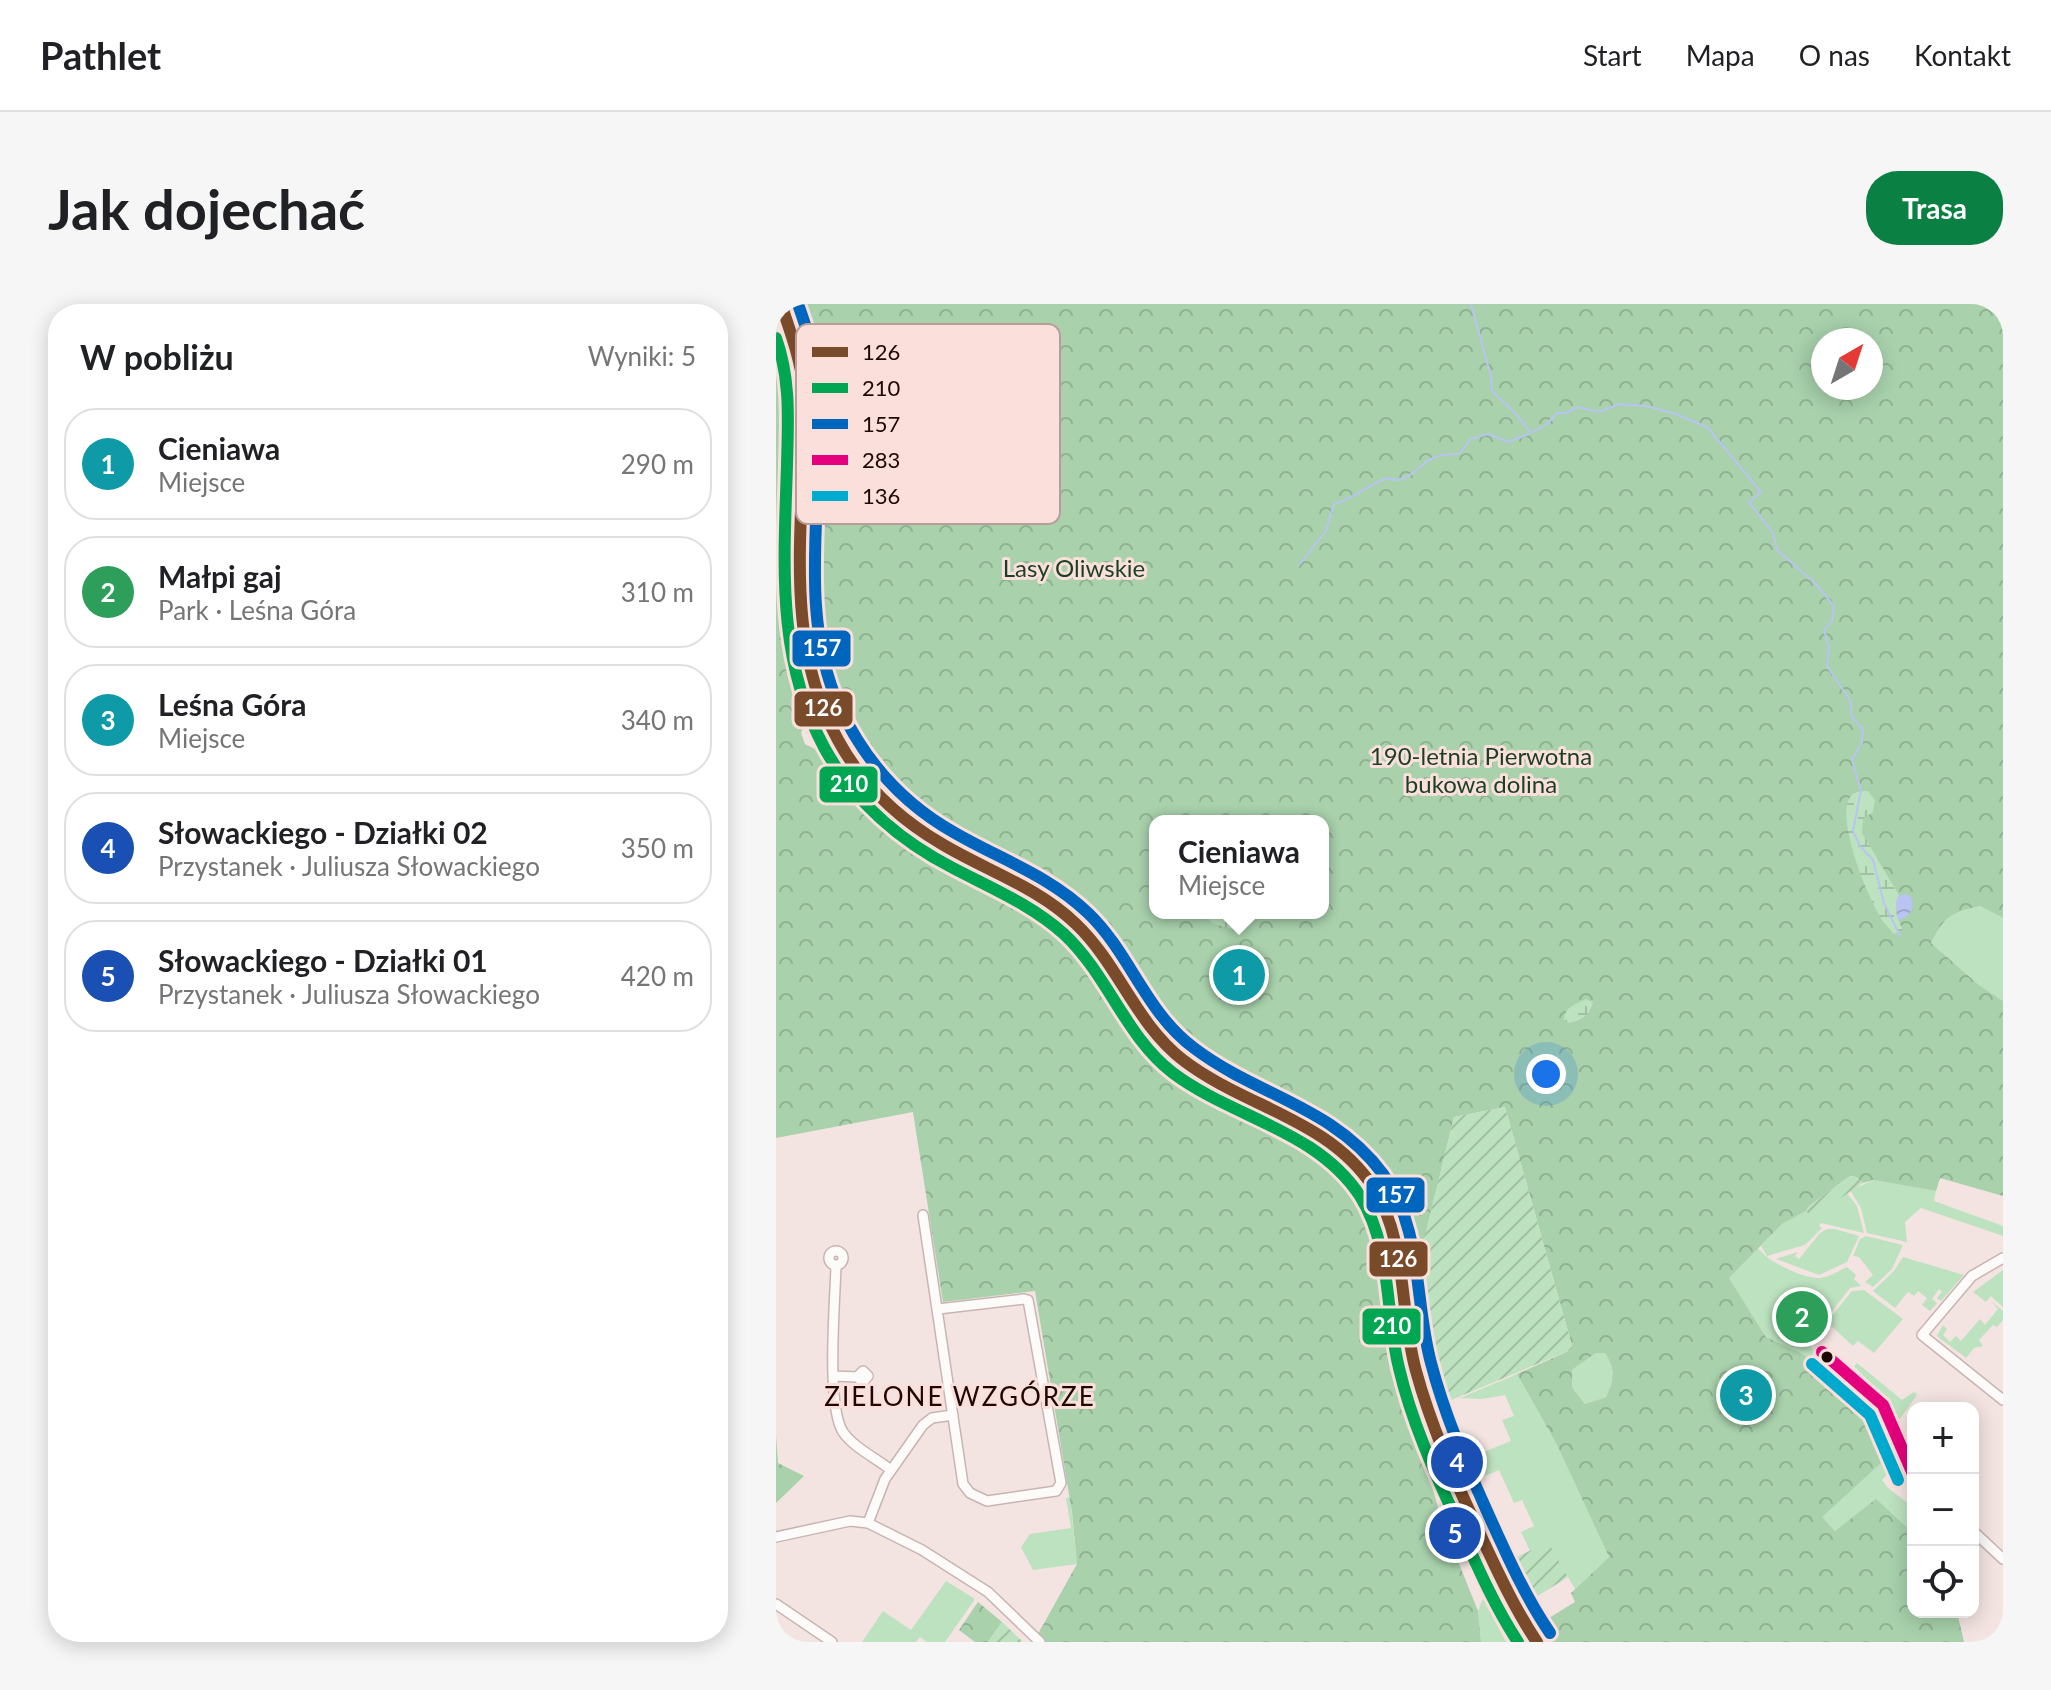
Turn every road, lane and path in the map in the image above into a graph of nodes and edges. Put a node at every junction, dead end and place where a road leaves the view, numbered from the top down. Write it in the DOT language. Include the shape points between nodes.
graph roads {
  1 [pos="781,304"];
  2 [pos="776,321"];
  3 [pos="796,346"];
  4 [pos="801,524"];
  5 [pos="923,1215"];
  6 [pos="2003,1258"];
  7 [pos="836,1266"];
  8 [pos="938,1309"];
  9 [pos="1822,1352"];
  10 [pos="834,1376"];
  11 [pos="857,1377"];
  12 [pos="2003,1400"];
  13 [pos="953,1415"];
  14 [pos="1907,1459"];
  15 [pos="891,1470"];
  16 [pos="868,1523"];
  17 [pos="776,1537"];
  18 [pos="1979,1537"];
  19 [pos="2003,1559"];
  20 [pos="776,1604"];
  21 [pos="832,1642"];
  22 [pos="1040,1642"];
  23 [pos="1522,1642"];
  24 [pos="1537,1642"];
  1 -- 3 [label="main road"];
  2 -- 23 [label="main road" via="793,392 790,644 797,685 816,734 852,788 895,828 1025,899 1065,927 1100,970 1131,1025 1172,1067 1309,1140 1353,1180 1382,1231 1401,1358 1435,1459"];
  4 -- 24 [label="main road" via="801,630 811,681 830,727 860,774 908,821 1040,895 1088,935 1146,1026 1174,1054 1316,1132 1367,1179 1397,1248 1412,1357 1443,1449 1506,1589"];
  5 -- 8 [label="street"];
  6 -- 12 [label="street" via="1972,1276 1922,1335"];
  7 -- 10 [label="street"];
  8 -- 13 [label="street"];
  8 -- 13 [label="street" via="1028,1300 1061,1486 1052,1493 998,1501 976,1497 961,1481"];
  9 -- 14 [label="street" via="1883,1405"];
  10 -- 11 [label="street"];
  10 -- 15 [label="street" via="842,1430"];
  13 -- 15 [label="street" via="926,1421"];
  15 -- 16 [label="street"];
  16 -- 17 [label="street" via="850,1521"];
  16 -- 22 [label="street" via="988,1592"];
  18 -- 19 [label="street"];
  20 -- 21 [label="street"];
}
